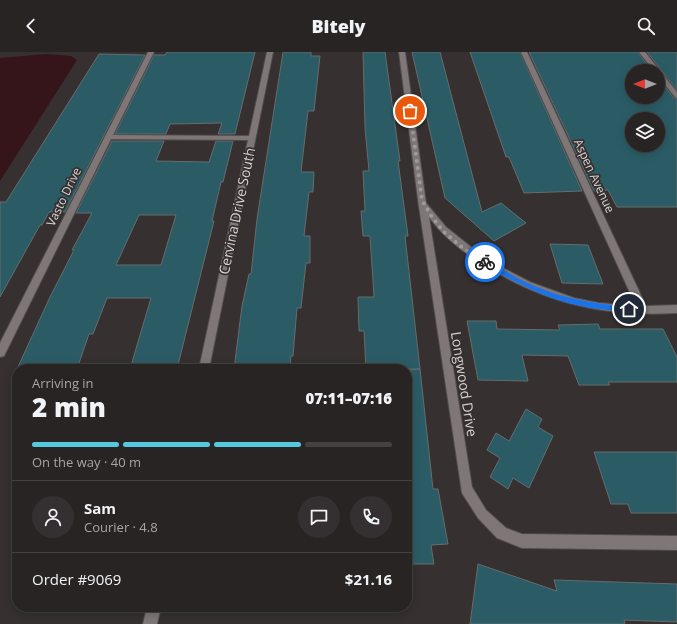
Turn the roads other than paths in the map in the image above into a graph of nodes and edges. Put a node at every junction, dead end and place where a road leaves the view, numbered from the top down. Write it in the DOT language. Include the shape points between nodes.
graph roads {
  1 [pos="151,52"];
  2 [pos="270,52"];
  3 [pos="402,52"];
  4 [pos="524,52"];
  5 [pos="642,52"];
  6 [pos="652,64"];
  7 [pos="665,81"];
  8 [pos="677,96"];
  9 [pos="107,137"];
  10 [pos="252,138"];
  11 [pos="422,200"];
  12 [pos="677,308"];
  13 [pos="643,310"];
  14 [pos="0,353"];
  15 [pos="205,364"];
  16 [pos="677,544"];
  17 [pos="153,612"];
  18 [pos="150,624"];
  1 -- 9 [label="street, Vasto Drive"];
  2 -- 10 [label="street, Cervina Drive South"];
  3 -- 11 [label="street, Longwood Drive"];
  4 -- 13 [label="street, Aspen Avenue"];
  5 -- 6 [label="street"];
  7 -- 8 [label="street"];
  9 -- 10 [label="street"];
  9 -- 14 [label="street, Vasto Drive"];
  10 -- 15 [label="street, Cervina Drive South"];
  11 -- 13 [label="street" via="444,232 464,249 520,283 540,292 587,305"];
  11 -- 16 [label="street, Longwood Drive" via="466,489 482,514 502,533 522,542"];
  12 -- 13 [label="street"];
  17 -- 18 [label="street"];
}
